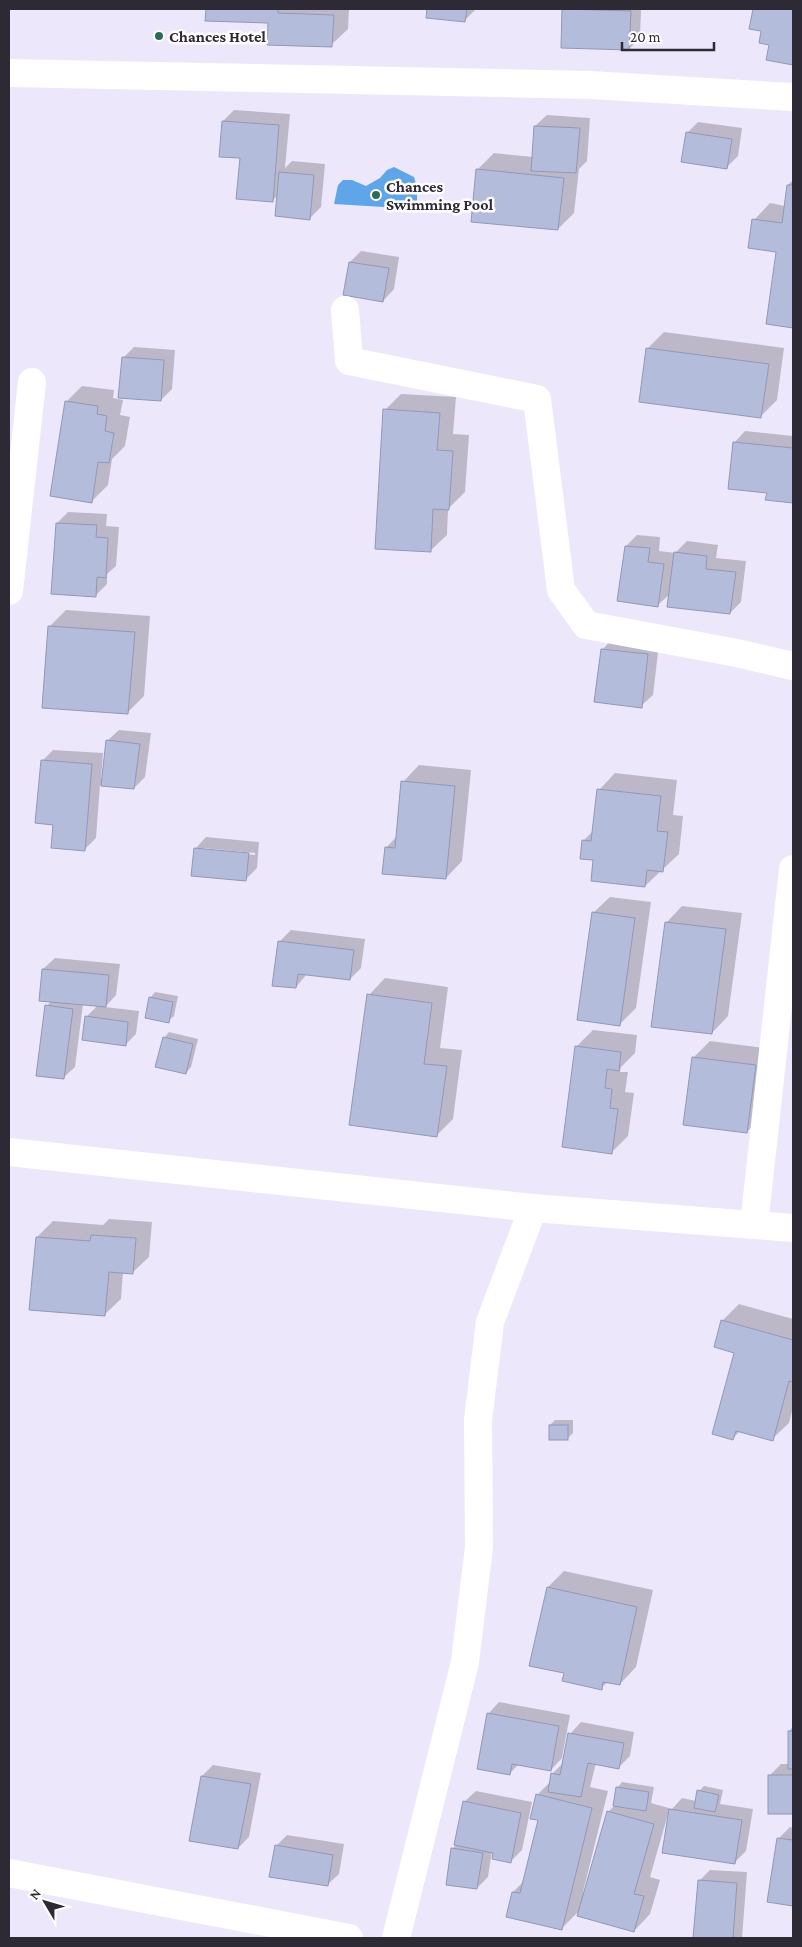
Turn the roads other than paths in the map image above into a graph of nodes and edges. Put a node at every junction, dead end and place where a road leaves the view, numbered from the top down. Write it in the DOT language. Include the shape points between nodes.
graph roads {
  1 [pos="9,73"];
  2 [pos="793,97"];
  3 [pos="346,310"];
  4 [pos="32,382"];
  5 [pos="9,590"];
  6 [pos="793,666"];
  7 [pos="793,869"];
  8 [pos="9,1152"];
  9 [pos="533,1208"];
  10 [pos="754,1225"];
  11 [pos="793,1228"];
  12 [pos="9,1873"];
  13 [pos="349,1938"];
  14 [pos="396,1938"];
  1 -- 2 [label="street" via="590,85"];
  3 -- 6 [label="street" via="349,361 537,399 560,590 586,625"];
  4 -- 5 [label="street"];
  7 -- 10 [label="street"];
  8 -- 9 [label="street"];
  9 -- 10 [label="street"];
  9 -- 14 [label="street" via="490,1322 478,1420 479,1547 465,1662"];
  10 -- 11 [label="street"];
  12 -- 13 [label="street"];
}
